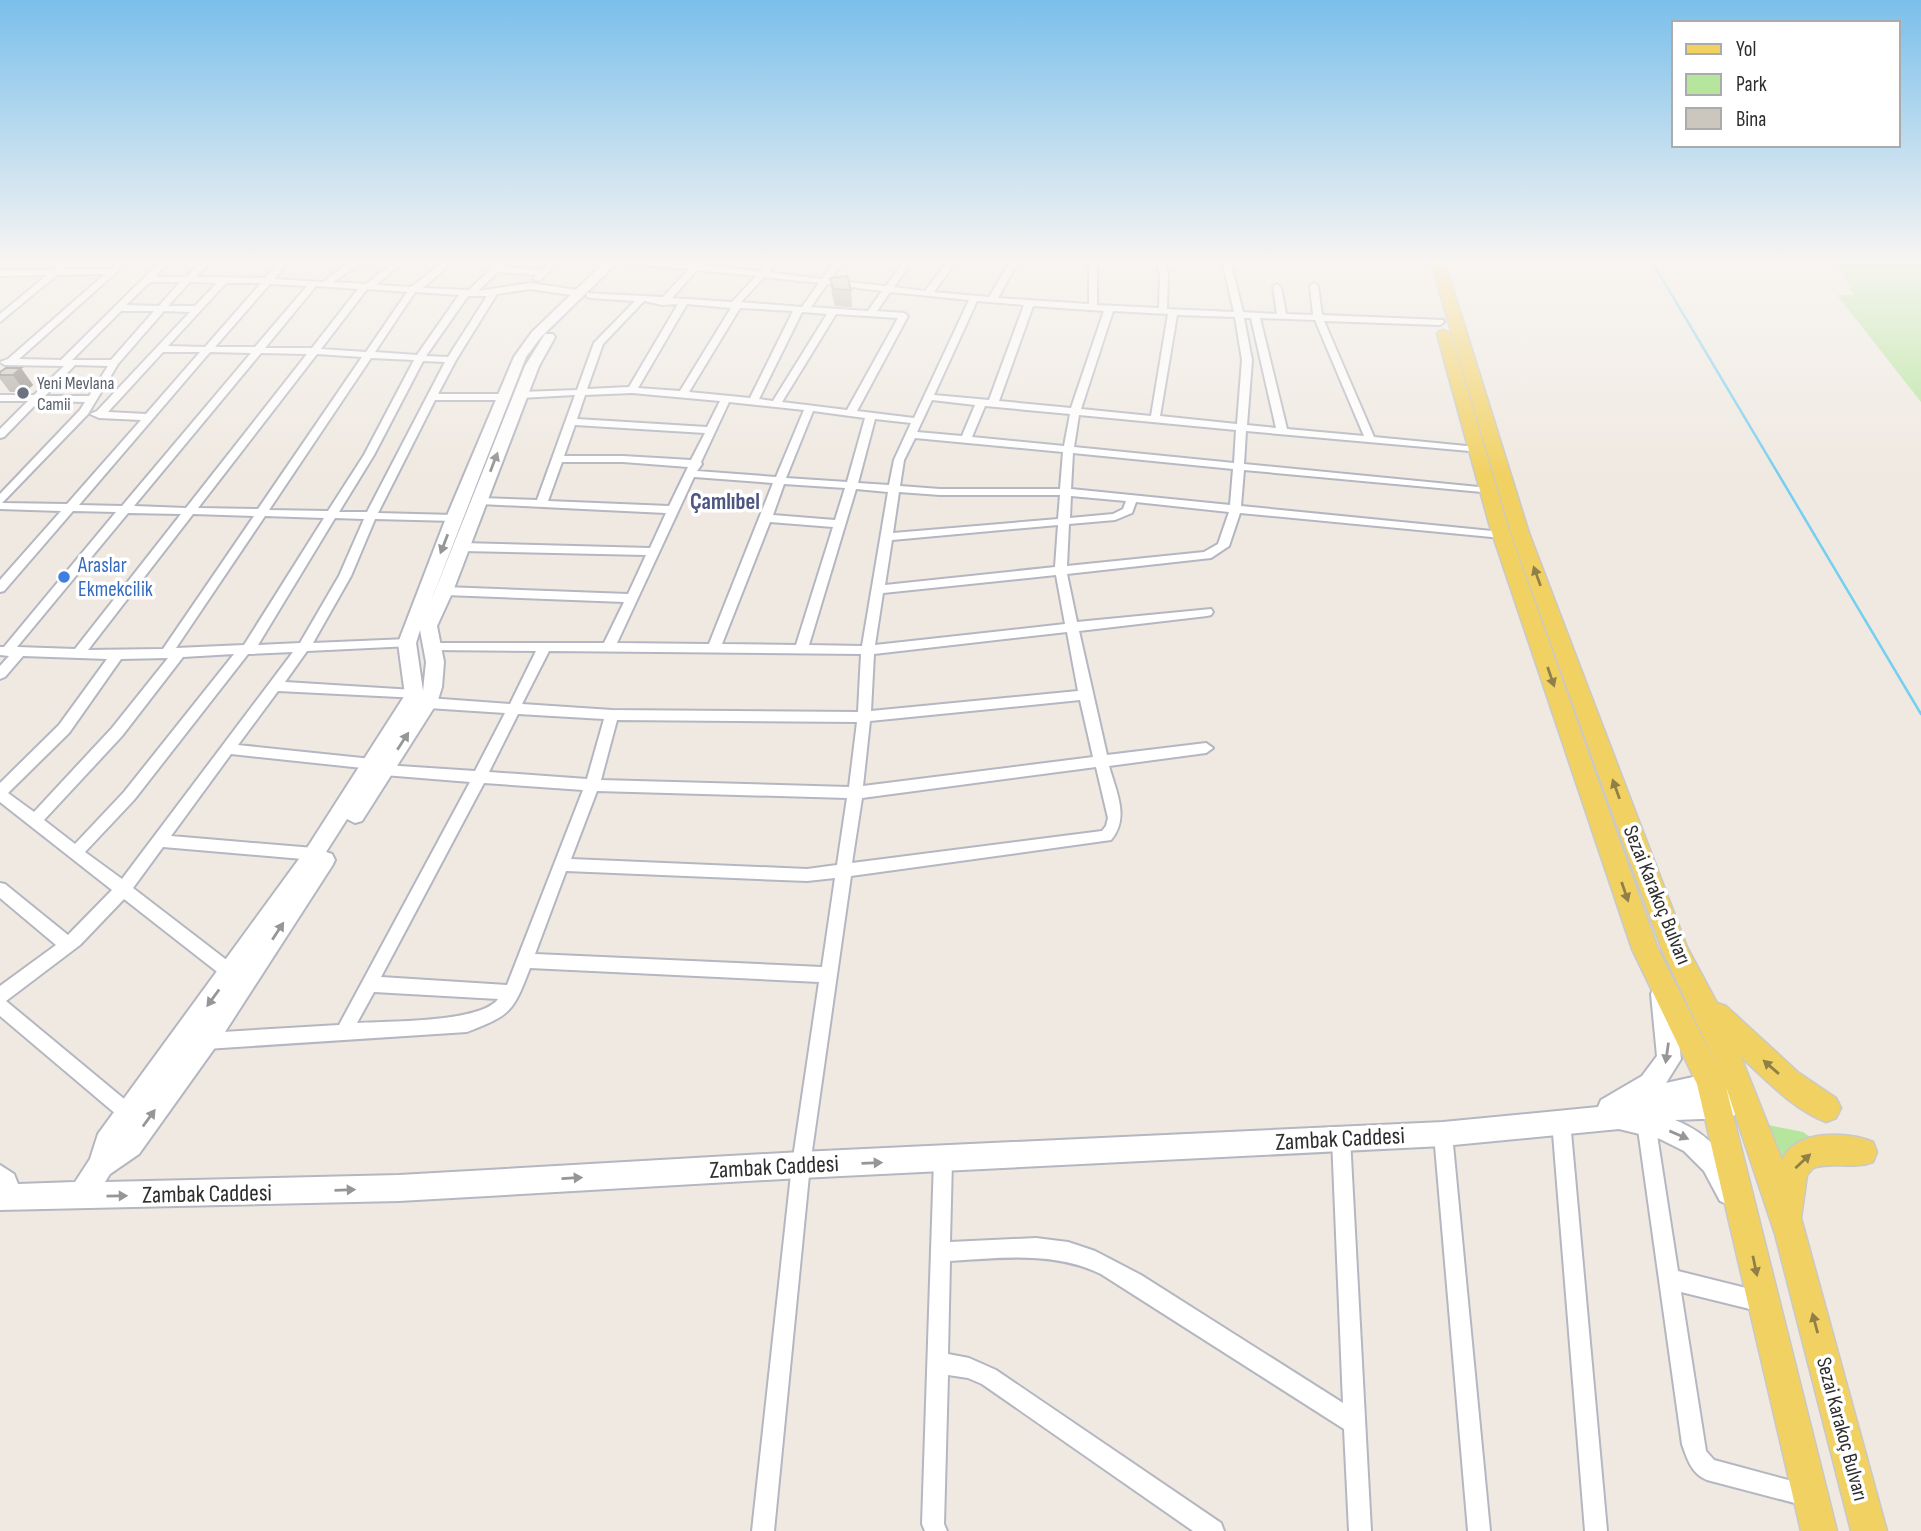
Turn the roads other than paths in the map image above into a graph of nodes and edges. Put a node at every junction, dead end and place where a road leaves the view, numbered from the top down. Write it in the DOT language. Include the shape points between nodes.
graph roads {
  1 [pos="45,331"];
  2 [pos="97,331"];
  3 [pos="141,331"];
  4 [pos="176,331"];
  5 [pos="224,331"];
  6 [pos="275,331"];
  7 [pos="330,331"];
  8 [pos="385,331"];
  9 [pos="440,331"];
  10 [pos="469,331"];
  11 [pos="553,331"];
  12 [pos="610,331"];
  13 [pos="666,331"];
  14 [pos="720,331"];
  15 [pos="790,331"];
  16 [pos="820,331"];
  17 [pos="895,331"];
  18 [pos="958,331"];
  19 [pos="1019,331"];
  20 [pos="1102,331"];
  21 [pos="1166,331"];
  22 [pos="1242,331"];
  23 [pos="1259,331"];
  24 [pos="1324,331"];
  25 [pos="1443,331"];
  26 [pos="1459,331"];
  27 [pos="160,349"];
  28 [pos="209,349"];
  29 [pos="258,350"];
  30 [pos="314,351"];
  31 [pos="369,355"];
  32 [pos="420,358"];
  33 [pos="451,360"];
  34 [pos="10,362"];
  35 [pos="68,363"];
  36 [pos="114,363"];
  37 [pos="7,376"];
  38 [pos="632,390"];
  39 [pos="582,391"];
  40 [pos="683,394"];
  41 [pos="511,396"];
  42 [pos="433,397"];
  43 [pos="927,397"];
  44 [pos="0,398"];
  45 [pos="726,398"];
  46 [pos="93,399"];
  47 [pos="35,400"];
  48 [pos="753,401"];
  49 [pos="981,402"];
  50 [pos="776,404"];
  51 [pos="993,404"];
  52 [pos="810,408"];
  53 [pos="1076,411"];
  54 [pos="851,412"];
  55 [pos="83,414"];
  56 [pos="99,415"];
  57 [pos="871,415"];
  58 [pos="150,416"];
  59 [pos="1155,419"];
  60 [pos="916,421"];
  61 [pos="572,422"];
  62 [pos="1242,427"];
  63 [pos="712,430"];
  64 [pos="1283,431"];
  65 [pos="910,434"];
  66 [pos="0,435"];
  67 [pos="966,439"];
  68 [pos="1370,439"];
  69 [pos="1068,450"];
  70 [pos="1477,450"];
  71 [pos="558,459"];
  72 [pos="1240,467"];
  73 [pos="694,469"];
  74 [pos="779,481"];
  75 [pos="852,487"];
  76 [pos="895,489"];
  77 [pos="1489,491"];
  78 [pos="1064,492"];
  79 [pos="1132,499"];
  80 [pos="0,500"];
  81 [pos="480,500"];
  82 [pos="542,502"];
  83 [pos="0,506"];
  84 [pos="73,506"];
  85 [pos="127,510"];
  86 [pos="675,510"];
  87 [pos="1235,510"];
  88 [pos="187,513"];
  89 [pos="263,513"];
  90 [pos="334,515"];
  91 [pos="371,515"];
  92 [pos="454,518"];
  93 [pos="766,518"];
  94 [pos="1062,521"];
  95 [pos="840,524"];
  96 [pos="1502,535"];
  97 [pos="887,537"];
  98 [pos="462,547"];
  99 [pos="655,552"];
  100 [pos="1061,571"];
  101 [pos="0,588"];
  102 [pos="877,590"];
  103 [pos="444,591"];
  104 [pos="633,598"];
  105 [pos="1207,612"];
  106 [pos="1072,628"];
  107 [pos="407,643"];
  108 [pos="430,646"];
  109 [pos="304,647"];
  110 [pos="544,648"];
  111 [pos="608,649"];
  112 [pos="801,649"];
  113 [pos="713,650"];
  114 [pos="868,650"];
  115 [pos="246,651"];
  116 [pos="9,652"];
  117 [pos="173,653"];
  118 [pos="78,654"];
  119 [pos="117,655"];
  120 [pos="0,674"];
  121 [pos="276,686"];
  122 [pos="1085,695"];
  123 [pos="421,699"];
  124 [pos="513,710"];
  125 [pos="612,715"];
  126 [pos="864,717"];
  127 [pos="1206,748"];
  128 [pos="229,749"];
  129 [pos="1100,761"];
  130 [pos="378,767"];
  131 [pos="480,776"];
  132 [pos="592,785"];
  133 [pos="0,793"];
  134 [pos="855,793"];
  135 [pos="35,821"];
  136 [pos="161,841"];
  137 [pos="76,852"];
  138 [pos="314,854"];
  139 [pos="561,865"];
  140 [pos="842,873"];
  141 [pos="0,888"];
  142 [pos="124,888"];
  143 [pos="68,945"];
  144 [pos="524,961"];
  145 [pos="231,973"];
  146 [pos="829,975"];
  147 [pos="370,984"];
  148 [pos="1660,986"];
  149 [pos="512,993"];
  150 [pos="0,996"];
  151 [pos="0,1006"];
  152 [pos="1707,1006"];
  153 [pos="343,1033"];
  154 [pos="206,1041"];
  155 [pos="1714,1095"];
  156 [pos="1747,1098"];
  157 [pos="1826,1108"];
  158 [pos="1612,1113"];
  159 [pos="129,1114"];
  160 [pos="1554,1121"];
  161 [pos="1646,1122"];
  162 [pos="1443,1134"];
  163 [pos="1341,1138"];
  164 [pos="1862,1152"];
  165 [pos="943,1160"];
  166 [pos="101,1165"];
  167 [pos="801,1165"];
  168 [pos="2,1190"];
  169 [pos="81,1196"];
  170 [pos="1786,1218"];
  171 [pos="1745,1222"];
  172 [pos="940,1252"];
  173 [pos="1669,1279"];
  174 [pos="1762,1302"];
  175 [pos="937,1363"];
  176 [pos="1355,1423"];
  177 [pos="1810,1496"];
  178 [pos="763,1531"];
  179 [pos="936,1531"];
  180 [pos="1213,1531"];
  181 [pos="1360,1531"];
  182 [pos="1479,1531"];
  183 [pos="1596,1531"];
  184 [pos="1819,1531"];
  185 [pos="1869,1531"];
  1 -- 34 [label="street"];
  2 -- 35 [label="street"];
  3 -- 36 [label="street"];
  4 -- 27 [label="street"];
  5 -- 28 [label="street"];
  6 -- 29 [label="street"];
  7 -- 30 [label="street"];
  8 -- 31 [label="street"];
  9 -- 32 [label="street"];
  10 -- 33 [label="street"];
  11 -- 41 [label="main road"];
  12 -- 39 [label="street" via="599,343"];
  13 -- 38 [label="street"];
  14 -- 40 [label="street"];
  15 -- 48 [label="street"];
  16 -- 50 [label="street"];
  17 -- 54 [label="street"];
  18 -- 43 [label="street"];
  19 -- 51 [label="street"];
  20 -- 53 [label="street"];
  21 -- 59 [label="street"];
  22 -- 62 [label="street" via="1247,359"];
  23 -- 64 [label="street"];
  24 -- 68 [label="street"];
  25 -- 70 [label="main road"];
  152 -- 26 [label="main road, Sezai Karakoç Bulvarı, one-way" via="1675,950 1525,546"];
  27 -- 28 [label="street"];
  27 -- 56 [label="street"];
  28 -- 29 [label="street"];
  28 -- 58 [label="street"];
  29 -- 30 [label="street"];
  29 -- 85 [label="street"];
  30 -- 31 [label="street"];
  30 -- 88 [label="street"];
  31 -- 32 [label="street"];
  31 -- 89 [label="street"];
  32 -- 33 [label="street"];
  32 -- 90 [label="street"];
  33 -- 42 [label="street"];
  34 -- 35 [label="street"];
  34 -- 37 [label="street"];
  35 -- 36 [label="street"];
  35 -- 47 [label="street"];
  36 -- 46 [label="street"];
  38 -- 39 [label="street"];
  38 -- 40 [label="street"];
  39 -- 41 [label="street"];
  39 -- 61 [label="street"];
  40 -- 45 [label="street"];
  41 -- 42 [label="street"];
  81 -- 41 [label="main road, one-way"];
  41 -- 92 [label="main road"];
  42 -- 91 [label="street"];
  43 -- 49 [label="street"];
  43 -- 60 [label="street"];
  44 -- 47 [label="street"];
  45 -- 48 [label="street"];
  45 -- 63 [label="street"];
  46 -- 47 [label="street"];
  46 -- 55 [label="street"];
  47 -- 66 [label="street"];
  48 -- 50 [label="street"];
  49 -- 51 [label="street"];
  49 -- 67 [label="street"];
  50 -- 52 [label="street"];
  51 -- 53 [label="street"];
  52 -- 54 [label="street"];
  52 -- 74 [label="street"];
  53 -- 59 [label="street"];
  53 -- 69 [label="street"];
  54 -- 57 [label="street"];
  55 -- 56 [label="street"];
  55 -- 80 [label="street"];
  56 -- 58 [label="street"];
  57 -- 60 [label="street"];
  57 -- 75 [label="street"];
  58 -- 84 [label="street"];
  59 -- 62 [label="street"];
  60 -- 65 [label="street"];
  61 -- 63 [label="street"];
  61 -- 71 [label="street"];
  62 -- 64 [label="street"];
  62 -- 72 [label="street"];
  63 -- 73 [label="street"];
  64 -- 68 [label="street"];
  65 -- 67 [label="street"];
  65 -- 76 [label="street" via="899,460"];
  67 -- 69 [label="street"];
  68 -- 70 [label="street"];
  69 -- 72 [label="street"];
  69 -- 78 [label="street"];
  70 -- 77 [label="main road"];
  71 -- 73 [label="street" via="623,459"];
  71 -- 82 [label="street"];
  72 -- 77 [label="street"];
  72 -- 87 [label="street"];
  73 -- 74 [label="street"];
  73 -- 86 [label="street"];
  74 -- 75 [label="street"];
  74 -- 93 [label="street"];
  75 -- 76 [label="street"];
  75 -- 95 [label="street"];
  76 -- 78 [label="street"];
  76 -- 97 [label="street"];
  77 -- 96 [label="main road"];
  78 -- 79 [label="street"];
  78 -- 94 [label="street"];
  79 -- 87 [label="street"];
  79 -- 94 [label="street" via="1128,511 1121,515"];
  81 -- 82 [label="street"];
  81 -- 98 [label="main road"];
  82 -- 86 [label="street"];
  83 -- 84 [label="street"];
  84 -- 85 [label="street"];
  84 -- 101 [label="street"];
  85 -- 88 [label="street"];
  85 -- 116 [label="street"];
  86 -- 99 [label="street"];
  87 -- 96 [label="street"];
  87 -- 100 [label="street" via="1226,543 1212,553"];
  88 -- 89 [label="street"];
  88 -- 118 [label="street"];
  89 -- 90 [label="street"];
  89 -- 117 [label="street"];
  90 -- 91 [label="street"];
  90 -- 115 [label="street"];
  91 -- 92 [label="street"];
  91 -- 109 [label="street" via="345,576"];
  92 -- 107 [label="main road, one-way"];
  93 -- 95 [label="street"];
  93 -- 113 [label="street"];
  94 -- 97 [label="street"];
  94 -- 100 [label="street"];
  95 -- 112 [label="street"];
  96 -- 148 [label="main road, one-way"];
  97 -- 102 [label="street"];
  98 -- 99 [label="street"];
  98 -- 103 [label="main road"];
  99 -- 104 [label="street"];
  100 -- 102 [label="street"];
  100 -- 106 [label="street"];
  102 -- 114 [label="street"];
  103 -- 104 [label="street"];
  103 -- 108 [label="main road" via="428,626"];
  104 -- 111 [label="street"];
  105 -- 106 [label="street"];
  106 -- 114 [label="street"];
  106 -- 122 [label="street"];
  107 -- 109 [label="street"];
  107 -- 123 [label="main road"];
  108 -- 110 [label="street"];
  108 -- 123 [label="main road" via="435,662 433,687"];
  109 -- 115 [label="street"];
  109 -- 121 [label="street"];
  110 -- 111 [label="street"];
  110 -- 124 [label="street"];
  111 -- 113 [label="street"];
  112 -- 113 [label="street"];
  112 -- 114 [label="street"];
  114 -- 126 [label="street"];
  115 -- 117 [label="street"];
  115 -- 137 [label="street" via="129,796"];
  116 -- 118 [label="street"];
  116 -- 120 [label="street"];
  117 -- 119 [label="street"];
  117 -- 135 [label="street" via="117,732"];
  118 -- 119 [label="street"];
  119 -- 133 [label="street" via="64,729"];
  121 -- 123 [label="street"];
  121 -- 128 [label="street"];
  122 -- 126 [label="street"];
  122 -- 129 [label="street"];
  123 -- 124 [label="street"];
  123 -- 130 [label="main road"];
  124 -- 125 [label="street"];
  124 -- 131 [label="street"];
  125 -- 126 [label="street"];
  125 -- 132 [label="street"];
  126 -- 134 [label="street"];
  127 -- 129 [label="street"];
  128 -- 130 [label="street"];
  128 -- 136 [label="street"];
  129 -- 134 [label="street"];
  129 -- 140 [label="street" via="1115,818 1106,836"];
  130 -- 131 [label="street"];
  130 -- 138 [label="main road"];
  154 -- 130 [label="main road, one-way"];
  131 -- 132 [label="street"];
  131 -- 147 [label="street"];
  132 -- 134 [label="street"];
  132 -- 139 [label="street"];
  133 -- 135 [label="street"];
  134 -- 140 [label="street"];
  135 -- 137 [label="street"];
  136 -- 138 [label="street"];
  136 -- 142 [label="street"];
  137 -- 142 [label="street"];
  138 -- 145 [label="main road"];
  139 -- 140 [label="street" via="747,874"];
  139 -- 144 [label="street"];
  140 -- 146 [label="street"];
  141 -- 143 [label="street"];
  142 -- 143 [label="street"];
  142 -- 145 [label="street"];
  143 -- 150 [label="street"];
  144 -- 146 [label="street"];
  144 -- 149 [label="street"];
  145 -- 159 [label="main road, one-way"];
  146 -- 167 [label="street"];
  147 -- 149 [label="street"];
  147 -- 153 [label="street"];
  148 -- 155 [label="main road" via="1690,1035"];
  148 -- 158 [label="main road, one-way" via="1669,1059 1651,1084"];
  149 -- 153 [label="street" via="500,1010 467,1024"];
  151 -- 159 [label="street"];
  152 -- 156 [label="main road, Sezai Karakoç Bulvarı"];
  157 -- 152 [label="main road, one-way" via="1789,1083"];
  153 -- 154 [label="street"];
  166 -- 154 [label="main road, one-way" via="130,1145"];
  155 -- 156 [label="main road"];
  155 -- 158 [label="main road"];
  155 -- 171 [label="main road"];
  156 -- 170 [label="main road, Sezai Karakoç Bulvarı"];
  158 -- 160 [label="main road, Zambak Caddesi"];
  158 -- 161 [label="main road"];
  159 -- 166 [label="main road" via="107,1143"];
  160 -- 162 [label="main road, Zambak Caddesi"];
  160 -- 183 [label="street"];
  161 -- 171 [label="main road, one-way" via="1689,1139 1710,1157"];
  161 -- 173 [label="street"];
  162 -- 163 [label="main road, Zambak Caddesi"];
  162 -- 182 [label="street"];
  163 -- 165 [label="main road, Zambak Caddesi"];
  163 -- 176 [label="street"];
  170 -- 164 [label="main road, one-way" via="1793,1172 1801,1159 1827,1149"];
  167 -- 165 [label="main road, Zambak Caddesi, one-way"];
  165 -- 172 [label="street"];
  166 -- 169 [label="main road"];
  169 -- 167 [label="main road, Zambak Caddesi, one-way" via="399,1188"];
  167 -- 178 [label="street"];
  168 -- 169 [label="main road, Zambak Caddesi"];
  185 -- 170 [label="main road, Sezai Karakoç Bulvarı, one-way"];
  171 -- 174 [label="main road, one-way"];
  172 -- 175 [label="street"];
  172 -- 176 [label="street" via="1030,1247 1086,1257 1271,1367"];
  173 -- 174 [label="street"];
  173 -- 177 [label="street" via="1698,1458 1707,1469"];
  174 -- 177 [label="main road"];
  175 -- 179 [label="street"];
  175 -- 180 [label="street" via="989,1377"];
  176 -- 181 [label="street"];
  177 -- 184 [label="main road"];
}
